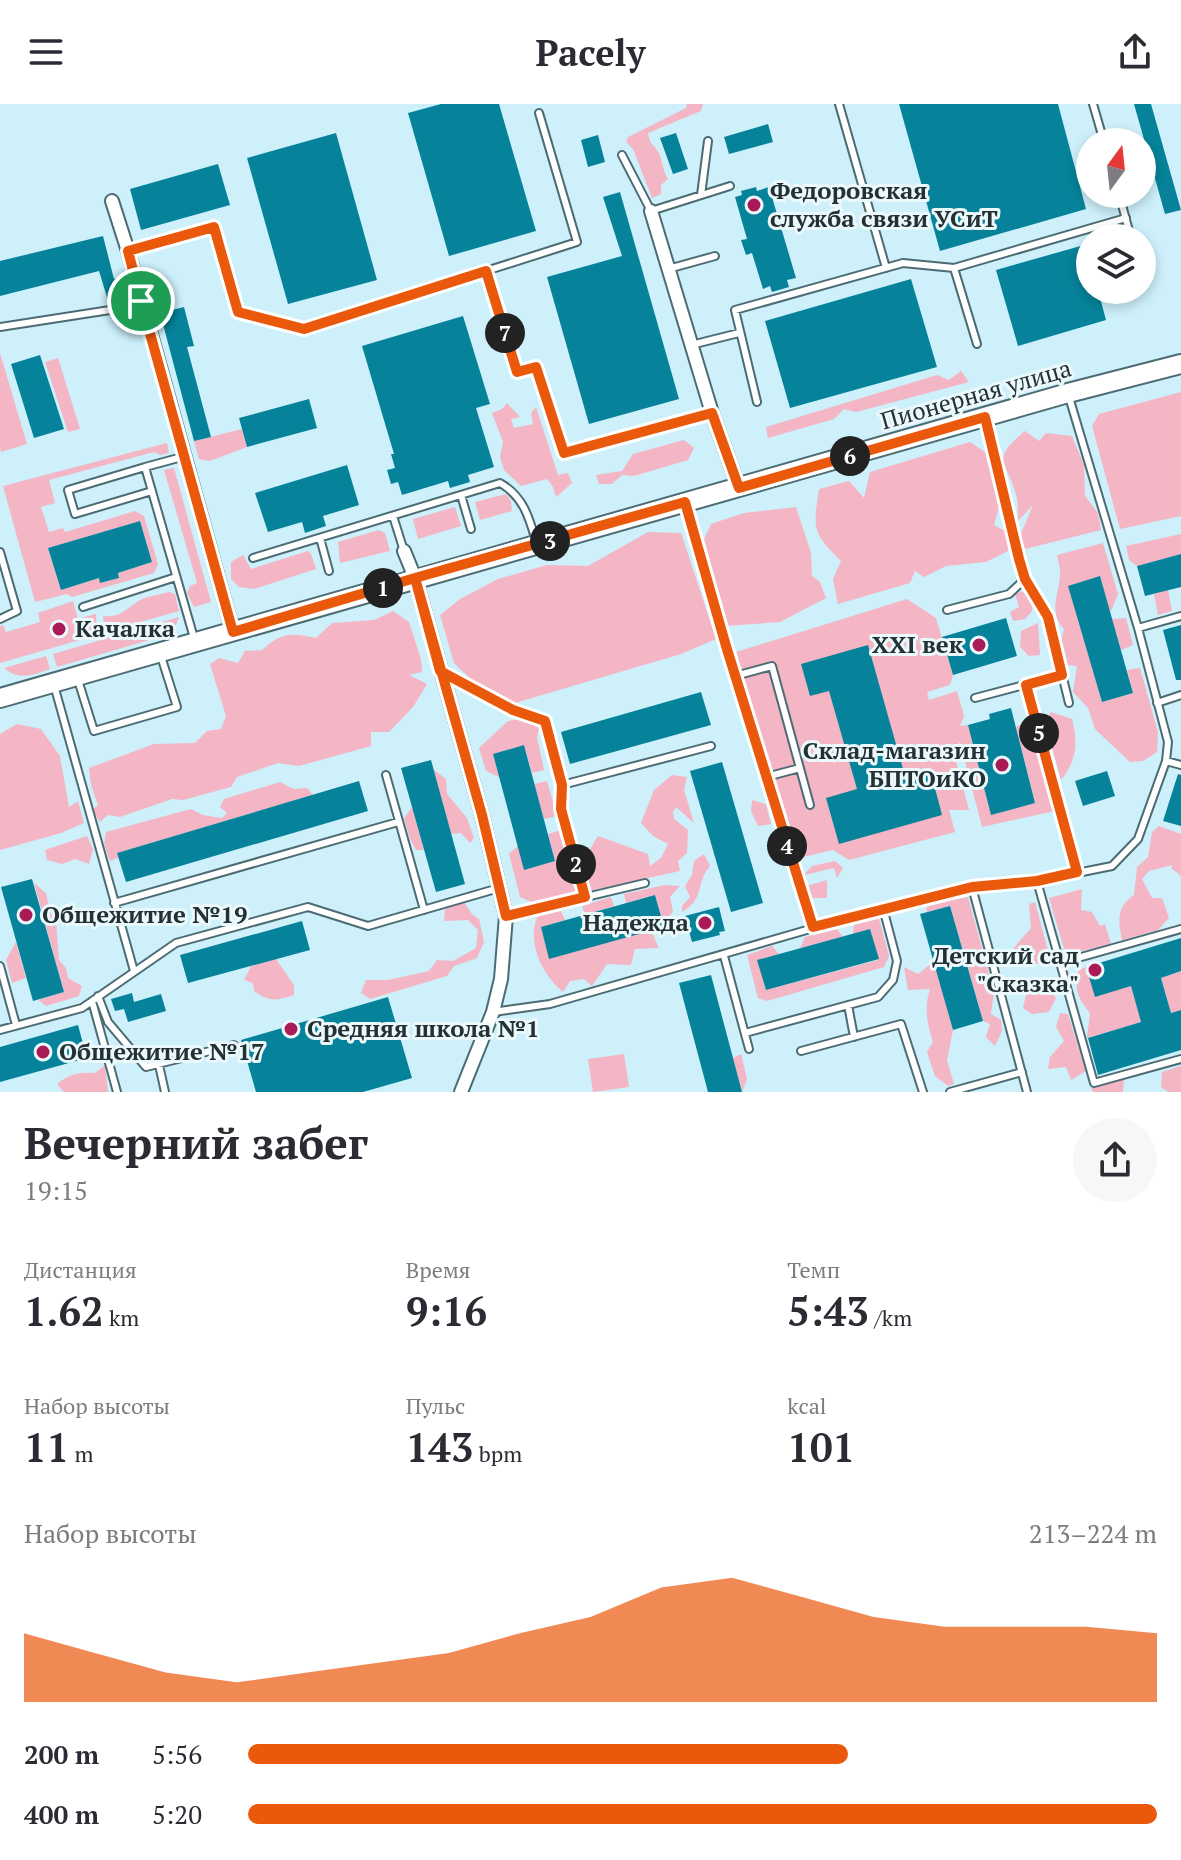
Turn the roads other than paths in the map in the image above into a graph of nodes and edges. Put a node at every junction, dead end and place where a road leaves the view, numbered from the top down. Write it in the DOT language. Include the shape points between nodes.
graph roads {
  1 [pos="839,104"];
  2 [pos="1093,104"];
  3 [pos="539,113"];
  4 [pos="1100,128"];
  5 [pos="708,141"];
  6 [pos="622,155"];
  7 [pos="730,186"];
  8 [pos="701,195"];
  9 [pos="112,201"];
  10 [pos="1123,208"];
  11 [pos="651,211"];
  12 [pos="1126,218"];
  13 [pos="1128,224"];
  14 [pos="128,251"];
  15 [pos="715,256"];
  16 [pos="886,268"];
  17 [pos="954,268"];
  18 [pos="668,269"];
  19 [pos="486,271"];
  20 [pos="141,301"];
  21 [pos="0,327"];
  22 [pos="739,333"];
  23 [pos="977,344"];
  24 [pos="691,345"];
  25 [pos="1181,364"];
  26 [pos="1068,393"];
  27 [pos="757,402"];
  28 [pos="712,413"];
  29 [pos="985,417"];
  30 [pos="182,457"];
  31 [pos="145,467"];
  32 [pos="739,488"];
  33 [pos="152,491"];
  34 [pos="461,495"];
  35 [pos="685,502"];
  36 [pos="393,516"];
  37 [pos="471,529"];
  38 [pos="320,538"];
  39 [pos="537,544"];
  40 [pos="404,551"];
  41 [pos="0,552"];
  42 [pos="253,558"];
  43 [pos="329,571"];
  44 [pos="176,577"];
  45 [pos="415,578"];
  46 [pos="1025,579"];
  47 [pos="83,607"];
  48 [pos="947,610"];
  49 [pos="1181,616"];
  50 [pos="0,619"];
  51 [pos="1138,628"];
  52 [pos="233,632"];
  53 [pos="195,642"];
  54 [pos="160,652"];
  55 [pos="440,671"];
  56 [pos="1062,675"];
  57 [pos="77,676"];
  58 [pos="735,676"];
  59 [pos="54,683"];
  60 [pos="1026,685"];
  61 [pos="1,695"];
  62 [pos="1181,695"];
  63 [pos="975,698"];
  64 [pos="1069,703"];
  65 [pos="1157,703"];
  66 [pos="711,746"];
  67 [pos="1166,761"];
  68 [pos="1181,765"];
  69 [pos="800,768"];
  70 [pos="386,775"];
  71 [pos="766,777"];
  72 [pos="562,785"];
  73 [pos="810,805"];
  74 [pos="398,822"];
  75 [pos="1077,872"];
  76 [pos="1037,881"];
  77 [pos="645,883"];
  78 [pos="972,887"];
  79 [pos="499,888"];
  80 [pos="585,897"];
  81 [pos="114,903"];
  82 [pos="883,908"];
  83 [pos="424,910"];
  84 [pos="506,916"];
  85 [pos="813,927"];
  86 [pos="1181,929"];
  87 [pos="724,956"];
  88 [pos="1060,963"];
  89 [pos="0,966"];
  90 [pos="134,971"];
  91 [pos="95,998"];
  92 [pos="848,1005"];
  93 [pos="493,1012"];
  94 [pos="16,1025"];
  95 [pos="0,1030"];
  96 [pos="745,1033"];
  97 [pos="854,1037"];
  98 [pos="234,1045"];
  99 [pos="749,1049"];
  100 [pos="801,1051"];
  101 [pos="1181,1059"];
  102 [pos="159,1065"];
  103 [pos="1022,1072"];
  104 [pos="117,1092"];
  105 [pos="165,1092"];
  106 [pos="461,1092"];
  107 [pos="923,1092"];
  108 [pos="950,1092"];
  109 [pos="1027,1092"];
  1 -- 16 [label="lane"];
  2 -- 4 [label="lane"];
  3 -- 19 [label="lane" via="577,242"];
  5 -- 8 [label="lane"];
  6 -- 11 [label="lane"];
  7 -- 8 [label="lane"];
  8 -- 11 [label="lane"];
  9 -- 14 [label="street"];
  10 -- 12 [label="lane"];
  11 -- 18 [label="street"];
  12 -- 13 [label="lane"];
  12 -- 17 [label="lane"];
  14 -- 19 [label="lane" via="214,227 238,312 304,329"];
  14 -- 20 [label="street"];
  15 -- 18 [label="lane"];
  16 -- 17 [label="lane" via="903,263"];
  16 -- 22 [label="lane" via="735,310"];
  17 -- 23 [label="lane"];
  18 -- 24 [label="street"];
  19 -- 28 [label="lane" via="517,372 536,367 564,453"];
  20 -- 21 [label="lane"];
  20 -- 30 [label="street"];
  22 -- 24 [label="lane"];
  22 -- 27 [label="lane"];
  24 -- 28 [label="street"];
  25 -- 26 [label="main road, Пионерная улица"];
  26 -- 29 [label="main road, Пионерная улица"];
  26 -- 51 [label="lane"];
  28 -- 32 [label="street"];
  29 -- 32 [label="main road, Пионерная улица"];
  29 -- 46 [label="lane"];
  30 -- 31 [label="lane"];
  30 -- 52 [label="street"];
  31 -- 33 [label="lane"];
  31 -- 33 [label="lane" via="68,490 75,514"];
  32 -- 35 [label="main road, Пионерная улица"];
  33 -- 44 [label="lane"];
  34 -- 36 [label="lane"];
  34 -- 37 [label="lane"];
  34 -- 39 [label="lane" via="500,483 513,490 528,512"];
  35 -- 39 [label="main road, Пионерная улица"];
  35 -- 58 [label="lane"];
  36 -- 38 [label="lane"];
  36 -- 40 [label="lane"];
  38 -- 42 [label="lane"];
  38 -- 43 [label="lane"];
  39 -- 45 [label="main road, Пионерная улица"];
  40 -- 45 [label="street"];
  41 -- 50 [label="lane" via="17,611"];
  44 -- 47 [label="lane"];
  44 -- 53 [label="lane"];
  45 -- 52 [label="main road, Пионерная улица"];
  45 -- 55 [label="street"];
  46 -- 48 [label="lane" via="1009,594"];
  46 -- 56 [label="lane" via="1048,617"];
  49 -- 51 [label="lane"];
  51 -- 65 [label="lane"];
  52 -- 53 [label="main road, Пионерная улица"];
  53 -- 54 [label="main road, Пионерная улица"];
  54 -- 57 [label="main road, Пионерная улица"];
  54 -- 57 [label="lane" via="177,707 94,731"];
  55 -- 72 [label="lane" via="545,721"];
  55 -- 79 [label="street"];
  56 -- 60 [label="lane"];
  56 -- 64 [label="lane"];
  57 -- 59 [label="main road, Пионерная улица"];
  58 -- 69 [label="lane" via="772,666"];
  58 -- 71 [label="lane"];
  59 -- 61 [label="main road, Пионерная улица"];
  59 -- 81 [label="lane"];
  60 -- 63 [label="lane"];
  60 -- 75 [label="lane"];
  62 -- 65 [label="lane"];
  65 -- 67 [label="lane" via="1168,742"];
  66 -- 72 [label="lane"];
  67 -- 68 [label="lane"];
  67 -- 75 [label="lane" via="1138,839 1126,854 1112,866"];
  69 -- 71 [label="lane"];
  69 -- 73 [label="lane"];
  70 -- 74 [label="lane"];
  71 -- 85 [label="lane"];
  72 -- 80 [label="lane" via="561,809"];
  74 -- 81 [label="lane"];
  74 -- 83 [label="lane"];
  75 -- 76 [label="lane"];
  76 -- 78 [label="lane"];
  76 -- 88 [label="lane"];
  77 -- 80 [label="lane"];
  78 -- 82 [label="lane"];
  78 -- 103 [label="lane"];
  79 -- 83 [label="lane"];
  79 -- 84 [label="street"];
  80 -- 84 [label="lane"];
  81 -- 90 [label="lane"];
  82 -- 85 [label="lane"];
  82 -- 92 [label="lane" via="897,961 893,980 878,997"];
  83 -- 90 [label="lane" via="368,926 308,907 176,943"];
  84 -- 93 [label="street"];
  85 -- 87 [label="lane"];
  86 -- 88 [label="lane"];
  87 -- 93 [label="lane" via="550,1004"];
  87 -- 96 [label="lane"];
  88 -- 101 [label="lane" via="1094,1083"];
  89 -- 94 [label="lane"];
  90 -- 91 [label="lane"];
  91 -- 94 [label="lane" via="82,1008"];
  91 -- 102 [label="lane" via="146,1067"];
  91 -- 104 [label="lane"];
  92 -- 96 [label="lane"];
  92 -- 97 [label="lane"];
  93 -- 106 [label="street"];
  94 -- 95 [label="lane"];
  96 -- 99 [label="lane"];
  97 -- 100 [label="lane"];
  97 -- 107 [label="lane" via="901,1024"];
  98 -- 102 [label="lane"];
  102 -- 105 [label="lane"];
  103 -- 108 [label="lane"];
  103 -- 109 [label="lane"];
}
